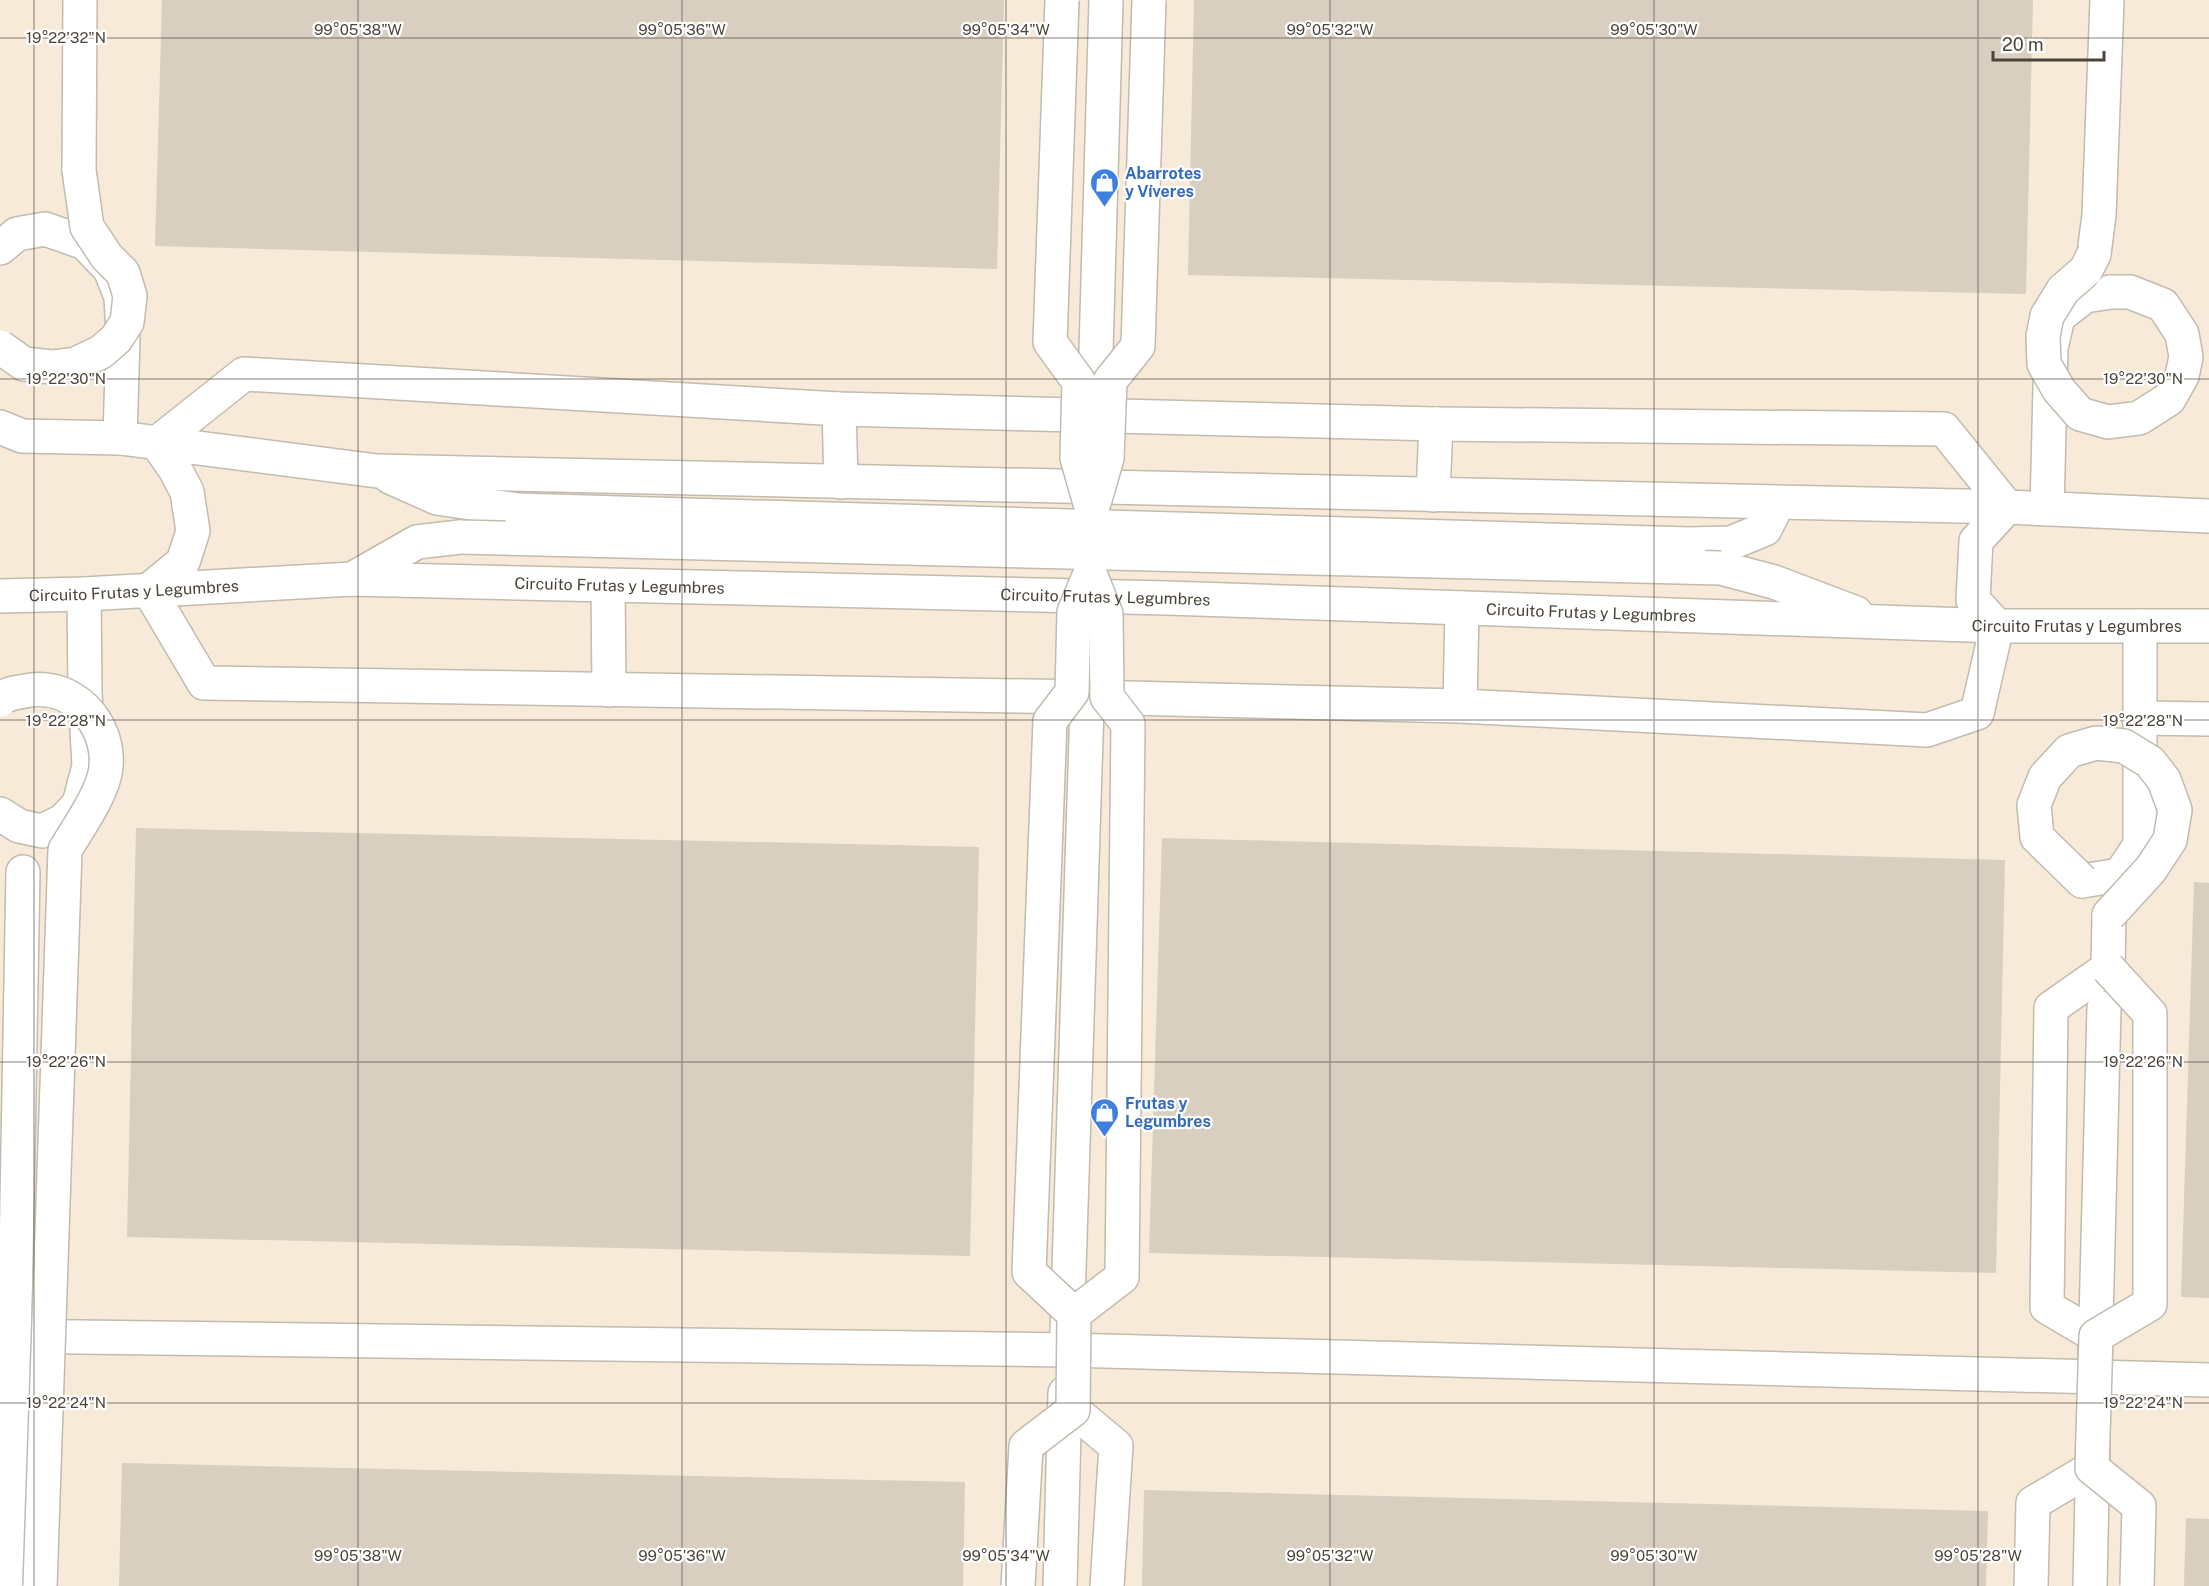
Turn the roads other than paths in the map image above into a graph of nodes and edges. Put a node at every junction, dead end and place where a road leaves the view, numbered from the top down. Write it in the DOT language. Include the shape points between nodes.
graph roads {
  1 [pos="80,0"];
  2 [pos="1062,0"];
  3 [pos="1106,0"];
  4 [pos="1149,0"];
  5 [pos="2107,0"];
  6 [pos="0,248"];
  7 [pos="0,347"];
  8 [pos="839,409"];
  9 [pos="1095,415"];
  10 [pos="1436,424"];
  11 [pos="7,435"];
  12 [pos="120,438"];
  13 [pos="157,443"];
  14 [pos="377,471"];
  15 [pos="841,482"];
  16 [pos="1433,495"];
  17 [pos="1778,503"];
  18 [pos="2007,507"];
  19 [pos="2047,509"];
  20 [pos="2201,510"];
  21 [pos="1091,541"];
  22 [pos="352,579"];
  23 [pos="608,585"];
  24 [pos="149,590"];
  25 [pos="84,594"];
  26 [pos="0,596"];
  27 [pos="1462,608"];
  28 [pos="1884,623"];
  29 [pos="1997,626"];
  30 [pos="2140,626"];
  31 [pos="2209,626"];
  32 [pos="609,690"];
  33 [pos="1087,697"];
  34 [pos="0,700"];
  35 [pos="1460,706"];
  36 [pos="2139,718"];
  37 [pos="2209,718"];
  38 [pos="10,820"];
  39 [pos="23,872"];
  40 [pos="2108,968"];
  41 [pos="2104,1008"];
  42 [pos="1074,1314"];
  43 [pos="7,1336"];
  44 [pos="2096,1336"];
  45 [pos="1066,1350"];
  46 [pos="2095,1376"];
  47 [pos="2209,1380"];
  48 [pos="1073,1410"];
  49 [pos="2091,1468"];
  50 [pos="10,1586"];
  51 [pos="40,1586"];
  52 [pos="1018,1586"];
  53 [pos="1060,1586"];
  54 [pos="1107,1586"];
  55 [pos="2031,1586"];
  56 [pos="2090,1586"];
  57 [pos="2137,1586"];
  1 -- 7 [label="street, bridge" via="79,170 87,227 123,273 130,296 127,322 101,352 76,364 51,368 24,364"];
  2 -- 21 [label="street, bridge" via="1050,342 1079,382 1077,458"];
  3 -- 9 [label="street"];
  4 -- 21 [label="street, bridge" via="1138,346 1110,381 1107,458"];
  5 -- 19 [label="street, bridge" via="2099,215 2094,254 2086,270 2063,290 2047,316 2044,364 2059,390 2080,414 2108,422 2139,418 2169,399 2182,376 2186,357 2182,334 2163,305 2130,292 2085,296 2058,317 2051,348"];
  6 -- 12 [label="street" via="17,234 45,229 85,243 110,268 122,297"];
  8 -- 9 [label="street"];
  8 -- 13 [label="street" via="244,374"];
  8 -- 15 [label="street"];
  9 -- 10 [label="street"];
  9 -- 21 [label="street"];
  10 -- 16 [label="street"];
  10 -- 18 [label="street" via="1944,429"];
  11 -- 12 [label="street"];
  12 -- 13 [label="street"];
  13 -- 14 [label="street"];
  13 -- 24 [label="street" via="187,492 193,531 183,562"];
  14 -- 15 [label="street"];
  14 -- 21 [label="street, bridge" via="437,498 518,510"];
  15 -- 21 [label="street"];
  16 -- 17 [label="street"];
  16 -- 21 [label="street"];
  17 -- 18 [label="street"];
  17 -- 21 [label="street, bridge" via="1765,529 1731,543"];
  18 -- 19 [label="street"];
  18 -- 29 [label="street" via="1976,541 1973,600"];
  19 -- 20 [label="street"];
  21 -- 22 [label="street, bridge" via="460,537 417,542"];
  21 -- 23 [label="street, Circuito Frutas y Legumbres"];
  21 -- 27 [label="street, Circuito Frutas y Legumbres"];
  21 -- 28 [label="street, bridge" via="1721,568 1774,582"];
  21 -- 33 [label="street"];
  21 -- 42 [label="street, bridge" via="1074,612 1072,692 1050,721 1029,1272"];
  21 -- 42 [label="street, bridge" via="1106,614 1107,697 1128,724 1122,1277"];
  22 -- 23 [label="street, Circuito Frutas y Legumbres"];
  22 -- 24 [label="street, Circuito Frutas y Legumbres"];
  23 -- 32 [label="street"];
  24 -- 25 [label="street, Circuito Frutas y Legumbres"];
  24 -- 32 [label="street" via="204,683"];
  25 -- 26 [label="street, Circuito Frutas y Legumbres"];
  25 -- 38 [label="street" via="89,765 82,795 63,821 42,831"];
  27 -- 28 [label="street, Circuito Frutas y Legumbres"];
  27 -- 35 [label="street"];
  28 -- 29 [label="street, Circuito Frutas y Legumbres"];
  29 -- 30 [label="street, Circuito Frutas y Legumbres"];
  29 -- 35 [label="street" via="1977,713 1926,730"];
  30 -- 31 [label="street, Circuito Frutas y Legumbres"];
  30 -- 36 [label="street"];
  32 -- 33 [label="street"];
  33 -- 35 [label="street"];
  33 -- 45 [label="street"];
  34 -- 51 [label="street, bridge" via="5,695 37,688 61,692 95,720 106,746 106,769 99,791 66,850"];
  36 -- 37 [label="street"];
  36 -- 40 [label="street, bridge" via="2140,845 2120,876 2082,881 2037,837 2034,805 2045,777 2069,751 2096,743 2124,746 2150,762 2164,780 2175,810 2170,840 2151,869 2109,915"];
  39 -- 43 [label="street"];
  40 -- 44 [label="street, bridge" via="2150,1014 2150,1304"];
  40 -- 44 [label="street" via="2051,1008 2047,1307"];
  41 -- 46 [label="street"];
  42 -- 48 [label="street, bridge"];
  43 -- 45 [label="street"];
  43 -- 50 [label="street"];
  44 -- 49 [label="street, bridge"];
  45 -- 46 [label="street"];
  45 -- 53 [label="street"];
  46 -- 47 [label="street"];
  46 -- 56 [label="street"];
  48 -- 52 [label="street, bridge" via="1026,1446"];
  48 -- 54 [label="street" via="1116,1446"];
  49 -- 55 [label="street" via="2033,1503"];
  49 -- 57 [label="street, bridge" via="2139,1506"];
}
